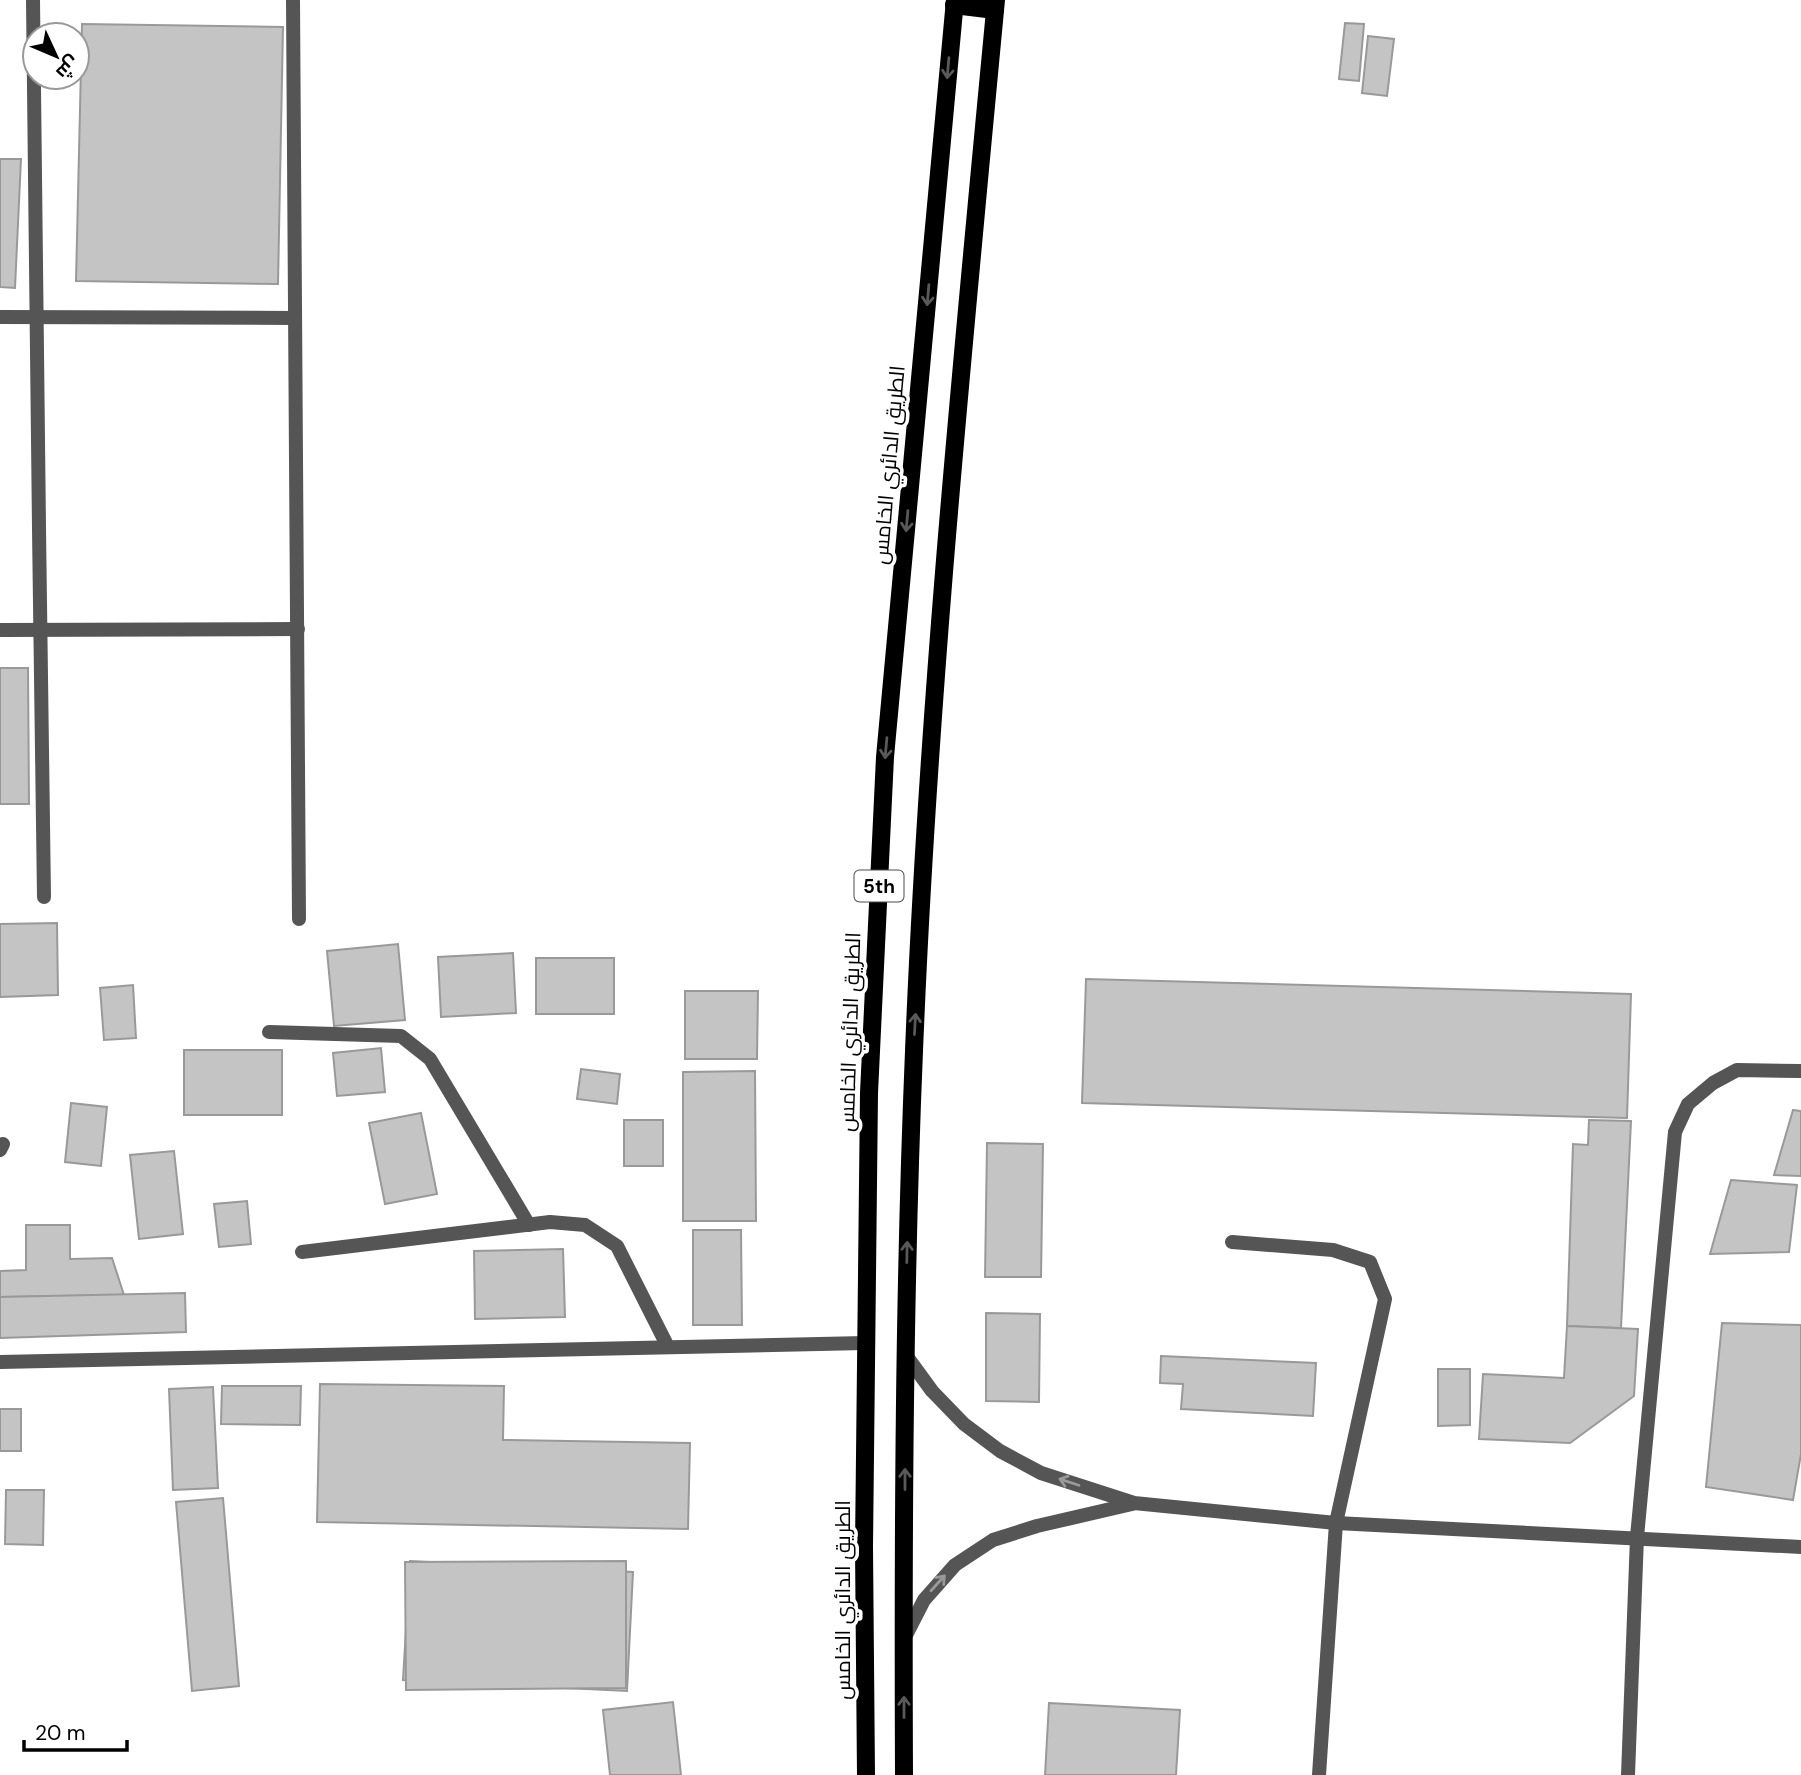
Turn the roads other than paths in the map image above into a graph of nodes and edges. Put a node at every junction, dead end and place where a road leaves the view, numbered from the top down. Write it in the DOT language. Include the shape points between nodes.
graph roads {
  1 [pos="33,0"];
  2 [pos="293,0"];
  3 [pos="954,2"];
  4 [pos="996,5"];
  5 [pos="0,317"];
  6 [pos="34,317"];
  7 [pos="294,318"];
  8 [pos="298,629"];
  9 [pos="0,630"];
  10 [pos="42,631"];
  11 [pos="44,897"];
  12 [pos="299,919"];
  13 [pos="270,1032"];
  14 [pos="1801,1071"];
  15 [pos="529,1225"];
  16 [pos="1232,1242"];
  17 [pos="302,1252"];
  18 [pos="865,1343"];
  19 [pos="668,1347"];
  20 [pos="905,1354"];
  21 [pos="0,1362"];
  22 [pos="1134,1503"];
  23 [pos="1336,1523"];
  24 [pos="1637,1537"];
  25 [pos="1801,1547"];
  26 [pos="904,1641"];
  27 [pos="866,1775"];
  28 [pos="904,1775"];
  29 [pos="1319,1775"];
  30 [pos="1628,1775"];
  1 -- 6 [label="street"];
  2 -- 7 [label="street"];
  3 -- 4 [label="main road"];
  3 -- 18 [label="main road, الطريق الدائري الخامس / 5th, one-way" via="885,757 869,1093"];
  20 -- 4 [label="main road, 5th, one-way" via="914,1048 929,778"];
  5 -- 6 [label="street"];
  6 -- 7 [label="street"];
  6 -- 10 [label="street"];
  7 -- 8 [label="street"];
  8 -- 10 [label="street"];
  8 -- 12 [label="street"];
  9 -- 10 [label="street"];
  10 -- 11 [label="street"];
  13 -- 15 [label="street" via="401,1036 430,1059"];
  14 -- 24 [label="street" via="1737,1070 1688,1104 1675,1132"];
  15 -- 17 [label="street"];
  15 -- 19 [label="street" via="585,1225 617,1246"];
  16 -- 23 [label="street" via="1333,1250 1370,1262 1385,1299"];
  18 -- 19 [label="street"];
  18 -- 27 [label="main road, الطريق الدائري الخامس / 5th"];
  19 -- 21 [label="street"];
  22 -- 20 [label="street, one-way" via="1041,1473 1000,1451 964,1424"];
  26 -- 20 [label="main road, 5th, one-way"];
  22 -- 23 [label="street"];
  26 -- 22 [label="street, one-way" via="924,1600 955,1565 993,1540"];
  23 -- 24 [label="street"];
  23 -- 29 [label="street"];
  24 -- 25 [label="street"];
  24 -- 30 [label="street"];
  28 -- 26 [label="main road, 5th, one-way"];
}
